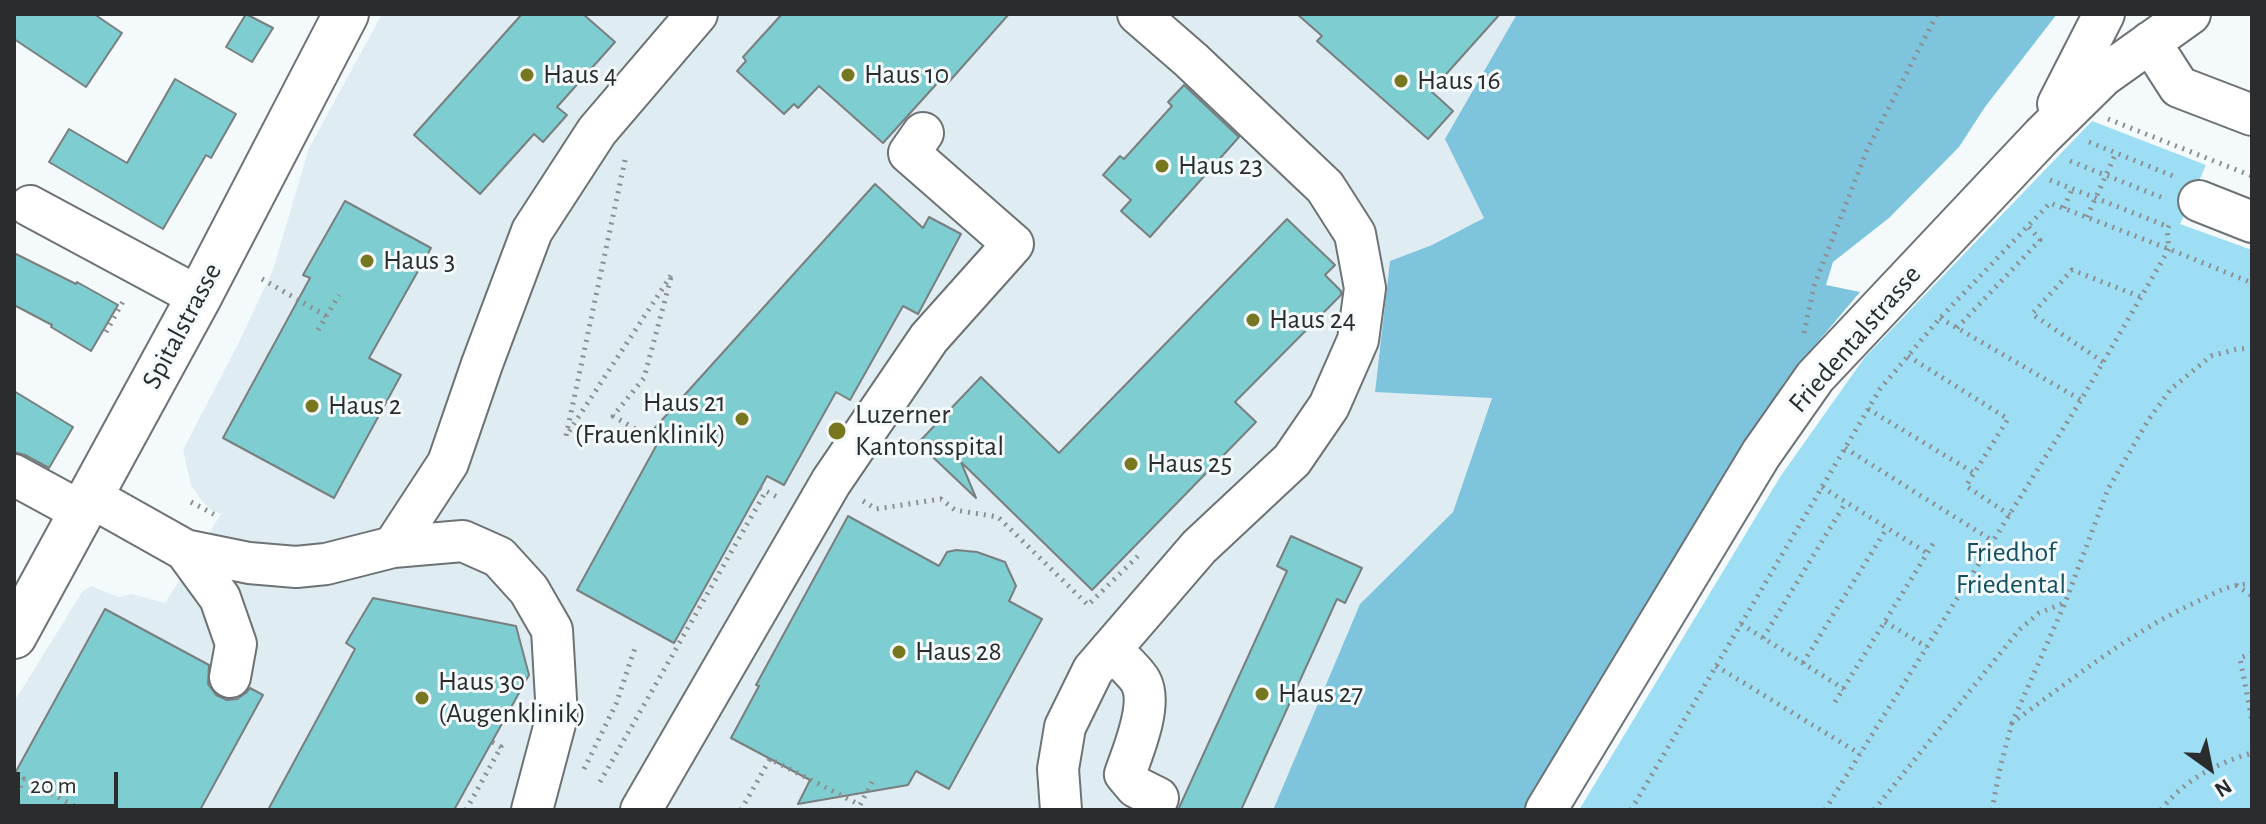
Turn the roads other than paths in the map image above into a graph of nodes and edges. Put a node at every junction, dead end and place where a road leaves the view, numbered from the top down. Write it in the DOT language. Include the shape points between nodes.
graph roads {
  1 [pos="346,14"];
  2 [pos="697,14"];
  3 [pos="1138,14"];
  4 [pos="2104,14"];
  5 [pos="2190,14"];
  6 [pos="2150,42"];
  7 [pos="2252,115"];
  8 [pos="923,133"];
  9 [pos="2056,148"];
  10 [pos="2179,198"];
  11 [pos="30,206"];
  12 [pos="2252,222"];
  13 [pos="199,297"];
  14 [pos="14,475"];
  15 [pos="89,505"];
  16 [pos="393,547"];
  17 [pos="185,550"];
  18 [pos="14,636"];
  19 [pos="1111,649"];
  20 [pos="230,677"];
  21 [pos="1158,798"];
  22 [pos="532,810"];
  23 [pos="641,810"];
  24 [pos="1061,810"];
  25 [pos="1546,810"];
  1 -- 13 [label="main road, Spitalstrasse"];
  2 -- 16 [label="street" via="597,131 532,231 448,463"];
  3 -- 19 [label="street" via="1325,187 1355,234 1365,288 1358,340 1329,406 1292,460 1199,547"];
  4 -- 9 [label="street"];
  5 -- 6 [label="street, Friedentalstrasse"];
  6 -- 7 [label="street" via="2179,87"];
  6 -- 9 [label="street, Friedentalstrasse" via="2103,76"];
  8 -- 23 [label="street" via="909,153 1013,244 929,338 831,482"];
  9 -- 25 [label="street, Friedentalstrasse" via="1815,377 1761,454"];
  10 -- 12 [label="street"];
  11 -- 13 [label="street"];
  13 -- 15 [label="main road, Spitalstrasse"];
  14 -- 15 [label="street"];
  15 -- 17 [label="street"];
  15 -- 18 [label="main road, Spitalstrasse"];
  16 -- 17 [label="street" via="296,567"];
  16 -- 22 [label="street" via="463,541 499,557 529,590 552,630 557,716"];
  17 -- 20 [label="street" via="220,598 236,644"];
  19 -- 21 [label="street" via="1141,682 1144,700 1125,774 1136,787"];
  19 -- 24 [label="street" via="1093,670 1065,727 1058,769"];
}
